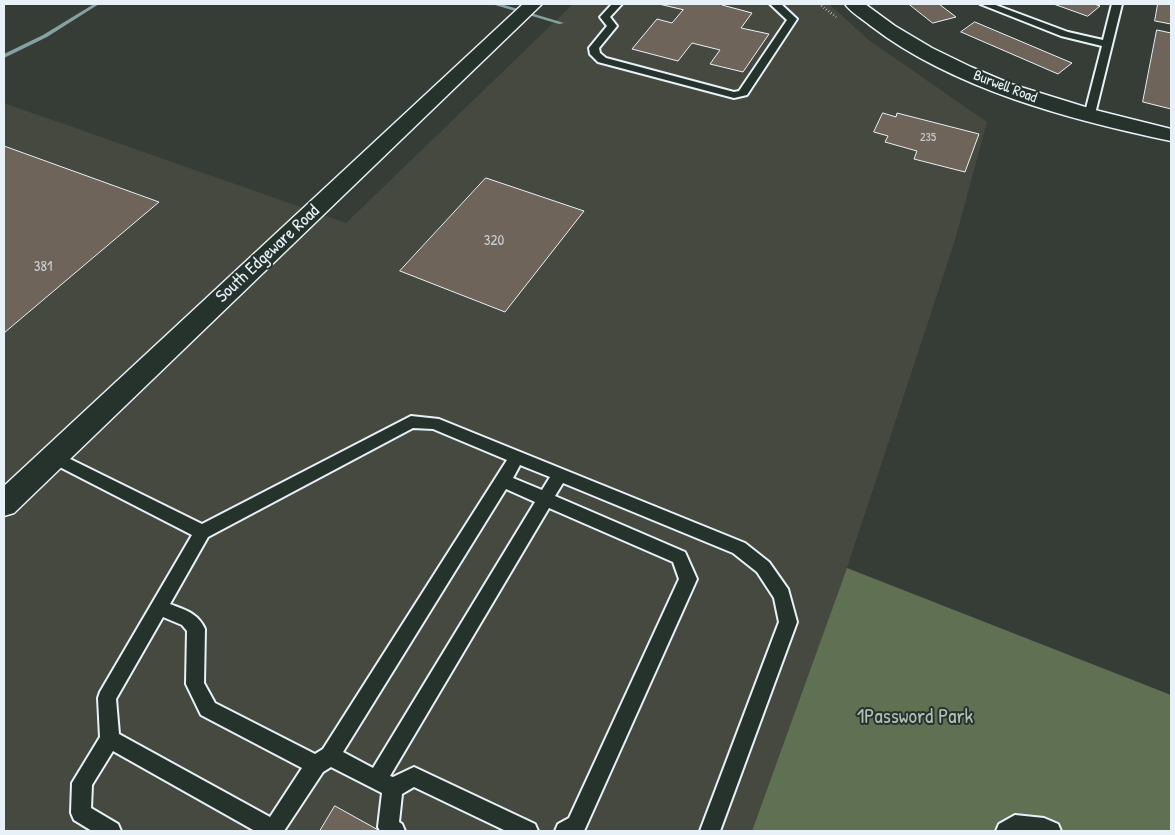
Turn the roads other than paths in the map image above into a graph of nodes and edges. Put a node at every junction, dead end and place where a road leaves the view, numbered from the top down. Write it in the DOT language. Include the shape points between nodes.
graph roads {
  1 [pos="533,4"];
  2 [pos="617,4"];
  3 [pos="794,4"];
  4 [pos="854,4"];
  5 [pos="985,4"];
  6 [pos="1117,4"];
  7 [pos="777,6"];
  8 [pos="1108,44"];
  9 [pos="1090,116"];
  10 [pos="1171,135"];
  11 [pos="518,457"];
  12 [pos="53,458"];
  13 [pos="560,474"];
  14 [pos="502,480"];
  15 [pos="545,499"];
  16 [pos="4,504"];
  17 [pos="202,532"];
  18 [pos="160,607"];
  19 [pos="110,739"];
  20 [pos="323,760"];
  21 [pos="385,784"];
  22 [pos="111,831"];
  23 [pos="273,831"];
  24 [pos="395,831"];
  25 [pos="528,831"];
  26 [pos="565,831"];
  27 [pos="710,831"];
  28 [pos="1006,831"];
  29 [pos="1051,831"];
  1 -- 12 [label="main road, South Edgeware Road"];
  2 -- 7 [label="lane" via="605,17 612,26 594,48 602,60 734,95 743,93 792,19"];
  3 -- 7 [label="lane"];
  4 -- 9 [label="main road, Burwell Road" via="899,37 970,74"];
  5 -- 8 [label="lane" via="1065,34"];
  6 -- 8 [label="lane"];
  8 -- 9 [label="lane"];
  9 -- 10 [label="main road, Burwell Road"];
  11 -- 13 [label="lane"];
  11 -- 14 [label="lane"];
  11 -- 17 [label="lane" via="434,423 411,422"];
  12 -- 16 [label="main road, South Edgeware Road"];
  12 -- 17 [label="lane"];
  13 -- 15 [label="lane"];
  13 -- 27 [label="lane" via="739,548 763,567 782,595 788,622"];
  14 -- 15 [label="lane"];
  14 -- 20 [label="lane"];
  15 -- 21 [label="lane"];
  15 -- 26 [label="lane" via="679,557 688,579 576,825"];
  17 -- 18 [label="lane"];
  18 -- 19 [label="lane" via="107,698"];
  18 -- 20 [label="lane" via="188,619 196,629 195,684 208,709"];
  19 -- 22 [label="lane" via="82,783 81,813"];
  19 -- 23 [label="lane"];
  20 -- 21 [label="lane"];
  20 -- 23 [label="lane"];
  21 -- 24 [label="lane" via="388,828"];
  21 -- 25 [label="lane" via="414,777"];
  28 -- 29 [label="lane" via="1014,825"];
}
